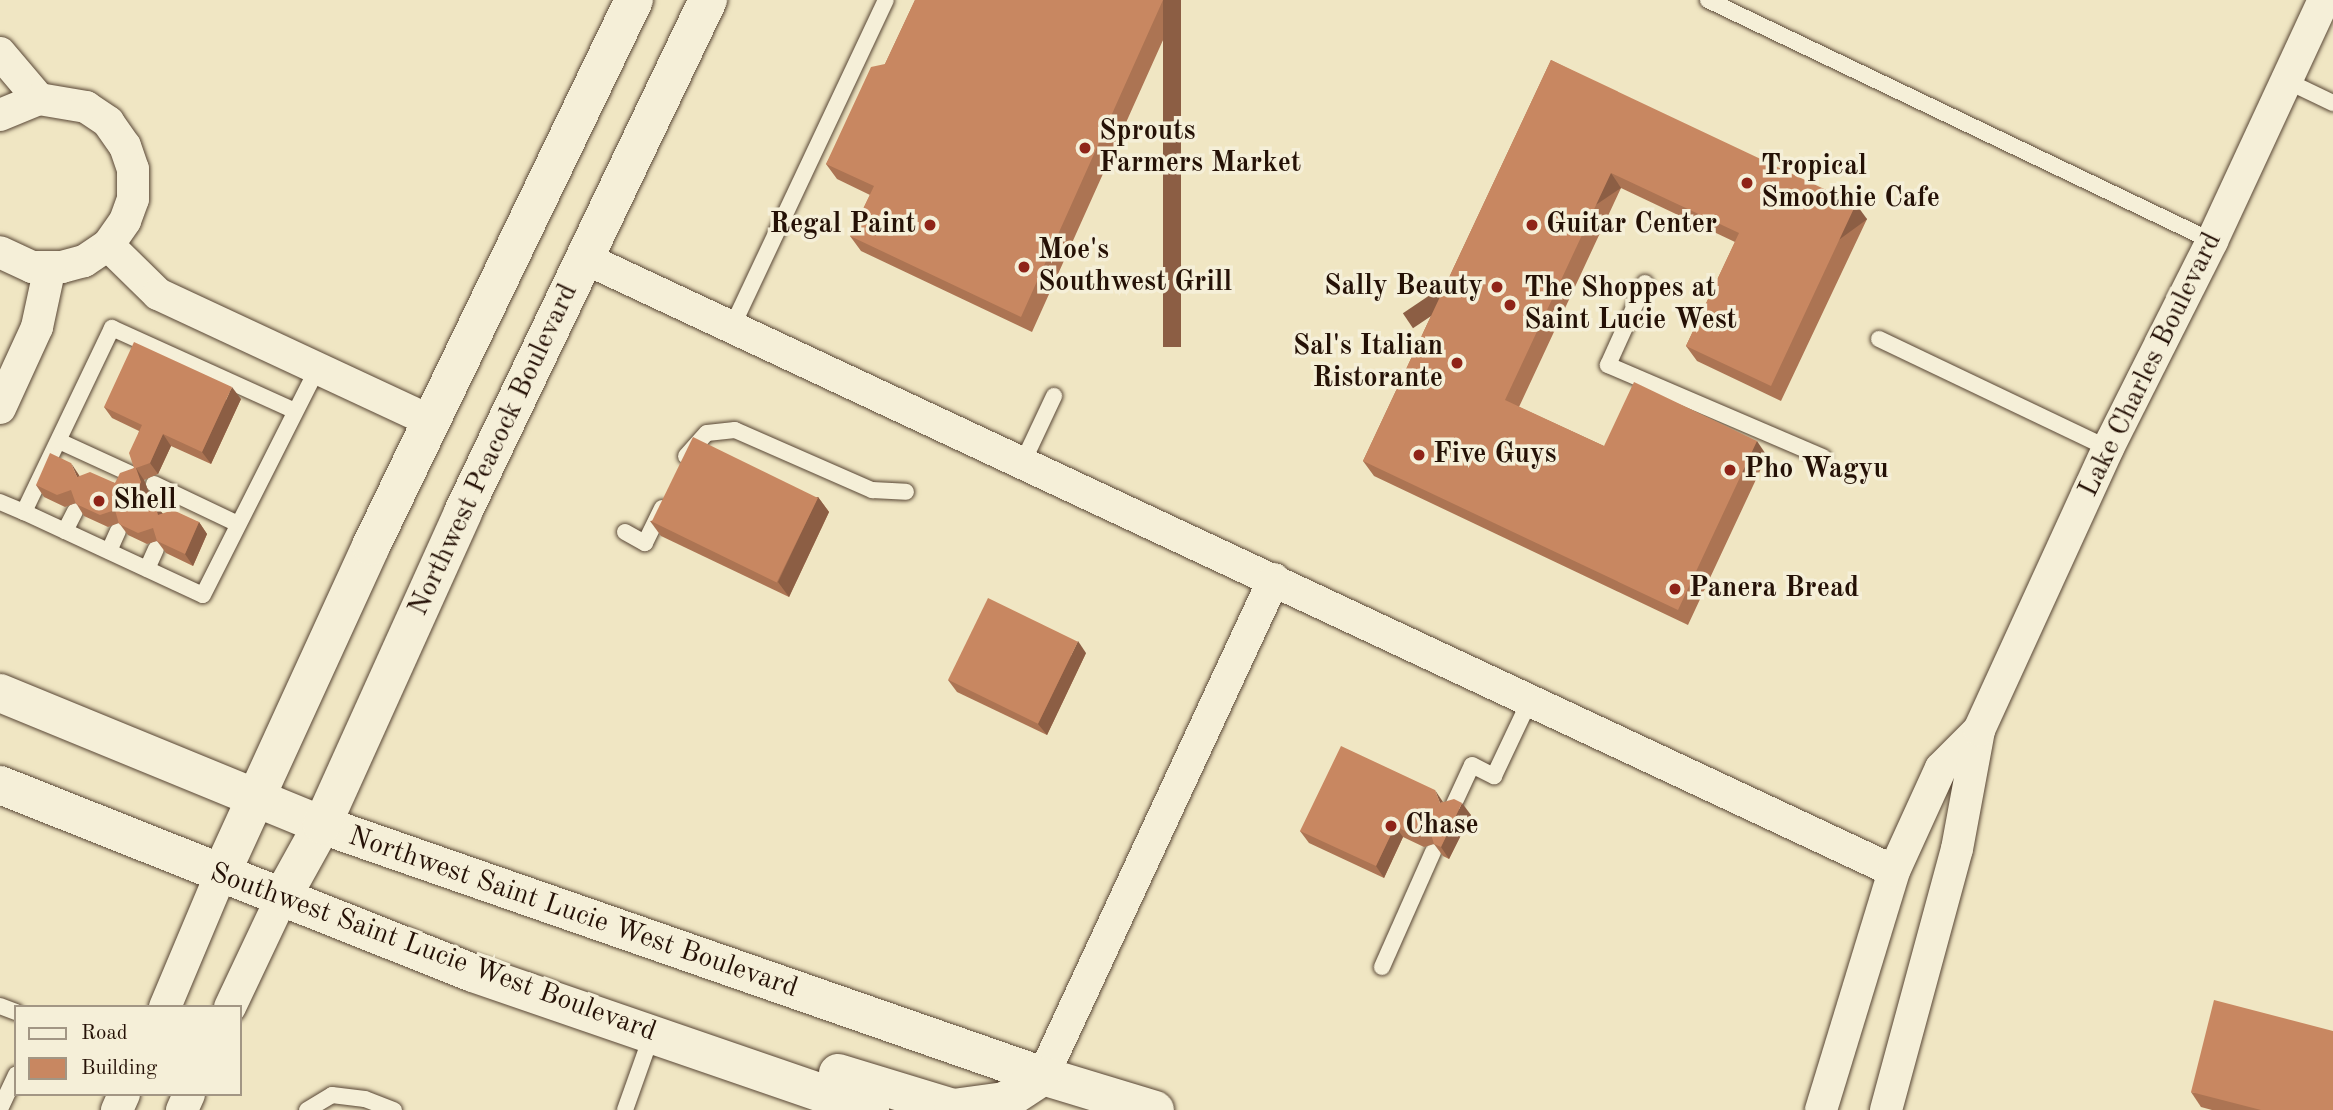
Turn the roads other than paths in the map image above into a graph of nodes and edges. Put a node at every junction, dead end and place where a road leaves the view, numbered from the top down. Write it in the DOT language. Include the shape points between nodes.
graph roads {
  1 [pos="634,0"];
  2 [pos="708,0"];
  3 [pos="886,0"];
  4 [pos="1708,0"];
  5 [pos="2324,0"];
  6 [pos="0,53"];
  7 [pos="2287,81"];
  8 [pos="39,99"];
  9 [pos="2333,103"];
  10 [pos="0,115"];
  11 [pos="2212,241"];
  12 [pos="108,245"];
  13 [pos="0,251"];
  14 [pos="584,258"];
  15 [pos="50,267"];
  16 [pos="1645,283"];
  17 [pos="733,327"];
  18 [pos="1879,339"];
  19 [pos="317,369"];
  20 [pos="1054,396"];
  21 [pos="0,408"];
  22 [pos="295,411"];
  23 [pos="433,422"];
  24 [pos="58,441"];
  25 [pos="2108,448"];
  26 [pos="1823,457"];
  27 [pos="98,459"];
  28 [pos="1023,462"];
  29 [pos="133,475"];
  30 [pos="89,479"];
  31 [pos="153,484"];
  32 [pos="906,492"];
  33 [pos="181,498"];
  34 [pos="0,502"];
  35 [pos="75,511"];
  36 [pos="24,512"];
  37 [pos="172,518"];
  38 [pos="238,524"];
  39 [pos="65,531"];
  40 [pos="118,531"];
  41 [pos="625,532"];
  42 [pos="156,549"];
  43 [pos="109,551"];
  44 [pos="147,569"];
  45 [pos="1274,579"];
  46 [pos="0,693"];
  47 [pos="1530,701"];
  48 [pos="1979,730"];
  49 [pos="0,785"];
  50 [pos="257,798"];
  51 [pos="1453,806"];
  52 [pos="322,825"];
  53 [pos="1433,852"];
  54 [pos="1894,871"];
  55 [pos="220,876"];
  56 [pos="281,900"];
  57 [pos="1382,967"];
  58 [pos="473,973"];
  59 [pos="166,1005"];
  60 [pos="231,1005"];
  61 [pos="652,1034"];
  62 [pos="1043,1076"];
  63 [pos="14,1078"];
  64 [pos="0,1110"];
  65 [pos="307,1110"];
  66 [pos="394,1110"];
  67 [pos="625,1110"];
  68 [pos="870,1110"];
  69 [pos="1155,1110"];
  70 [pos="1821,1110"];
  71 [pos="1886,1110"];
  1 -- 23 [label="main road"];
  2 -- 14 [label="main road, Northwest Peacock Boulevard"];
  3 -- 17 [label="lane"];
  4 -- 11 [label="lane"];
  5 -- 7 [label="street, Lake Charles Boulevard"];
  6 -- 8 [label="street"];
  7 -- 9 [label="lane"];
  7 -- 11 [label="street, Lake Charles Boulevard"];
  8 -- 10 [label="street"];
  8 -- 12 [label="street" via="86,107 108,122 125,146 133,169 133,198 125,221"];
  11 -- 25 [label="street, Lake Charles Boulevard"];
  12 -- 15 [label="street" via="84,261"];
  12 -- 19 [label="street" via="158,294"];
  13 -- 15 [label="street" via="32,267"];
  14 -- 17 [label="street"];
  14 -- 52 [label="main road, Northwest Peacock Boulevard"];
  15 -- 21 [label="street" via="37,327"];
  16 -- 26 [label="lane" via="1608,365"];
  17 -- 28 [label="street"];
  18 -- 25 [label="lane"];
  19 -- 22 [label="lane"];
  19 -- 23 [label="street"];
  20 -- 28 [label="lane"];
  22 -- 24 [label="lane" via="112,328"];
  22 -- 38 [label="lane"];
  23 -- 50 [label="main road"];
  24 -- 27 [label="lane"];
  24 -- 36 [label="lane"];
  25 -- 48 [label="street, Lake Charles Boulevard"];
  27 -- 29 [label="lane"];
  27 -- 30 [label="lane"];
  28 -- 45 [label="street"];
  31 -- 33 [label="lane"];
  32 -- 41 [label="lane" via="872,491 735,430 707,433 688,453 645,542"];
  33 -- 37 [label="lane"];
  33 -- 38 [label="lane"];
  34 -- 36 [label="lane"];
  35 -- 39 [label="lane"];
  36 -- 39 [label="lane"];
  38 -- 44 [label="lane" via="203,595"];
  39 -- 43 [label="lane"];
  40 -- 43 [label="lane"];
  42 -- 44 [label="lane"];
  43 -- 44 [label="lane"];
  45 -- 47 [label="street"];
  45 -- 62 [label="street"];
  46 -- 50 [label="main road, Northwest Saint Lucie West Boulevard"];
  47 -- 51 [label="lane" via="1494,776 1472,765"];
  47 -- 54 [label="street"];
  48 -- 54 [label="street" via="1941,768"];
  48 -- 71 [label="street" via="1957,849"];
  49 -- 55 [label="main road, Southwest Saint Lucie West Boulevard"];
  50 -- 52 [label="main road, Northwest Saint Lucie West Boulevard"];
  50 -- 55 [label="main road"];
  52 -- 56 [label="main road, Northwest Peacock Boulevard"];
  52 -- 62 [label="main road, Northwest Saint Lucie West Boulevard"];
  53 -- 57 [label="lane"];
  54 -- 70 [label="street"];
  55 -- 56 [label="main road, Southwest Saint Lucie West Boulevard"];
  55 -- 59 [label="street"];
  56 -- 58 [label="main road, Southwest Saint Lucie West Boulevard"];
  56 -- 60 [label="street"];
  58 -- 61 [label="main road, Southwest Saint Lucie West Boulevard"];
  58 -- 62 [label="main road" via="537,970 913,1099 953,1108 1005,1101"];
  61 -- 67 [label="lane"];
  61 -- 68 [label="main road, Southwest Saint Lucie West Boulevard"];
  62 -- 69 [label="main road, Northwest Saint Lucie West Boulevard"];
  63 -- 64 [label="lane"];
  65 -- 66 [label="lane" via="332,1095 365,1099"];
}
